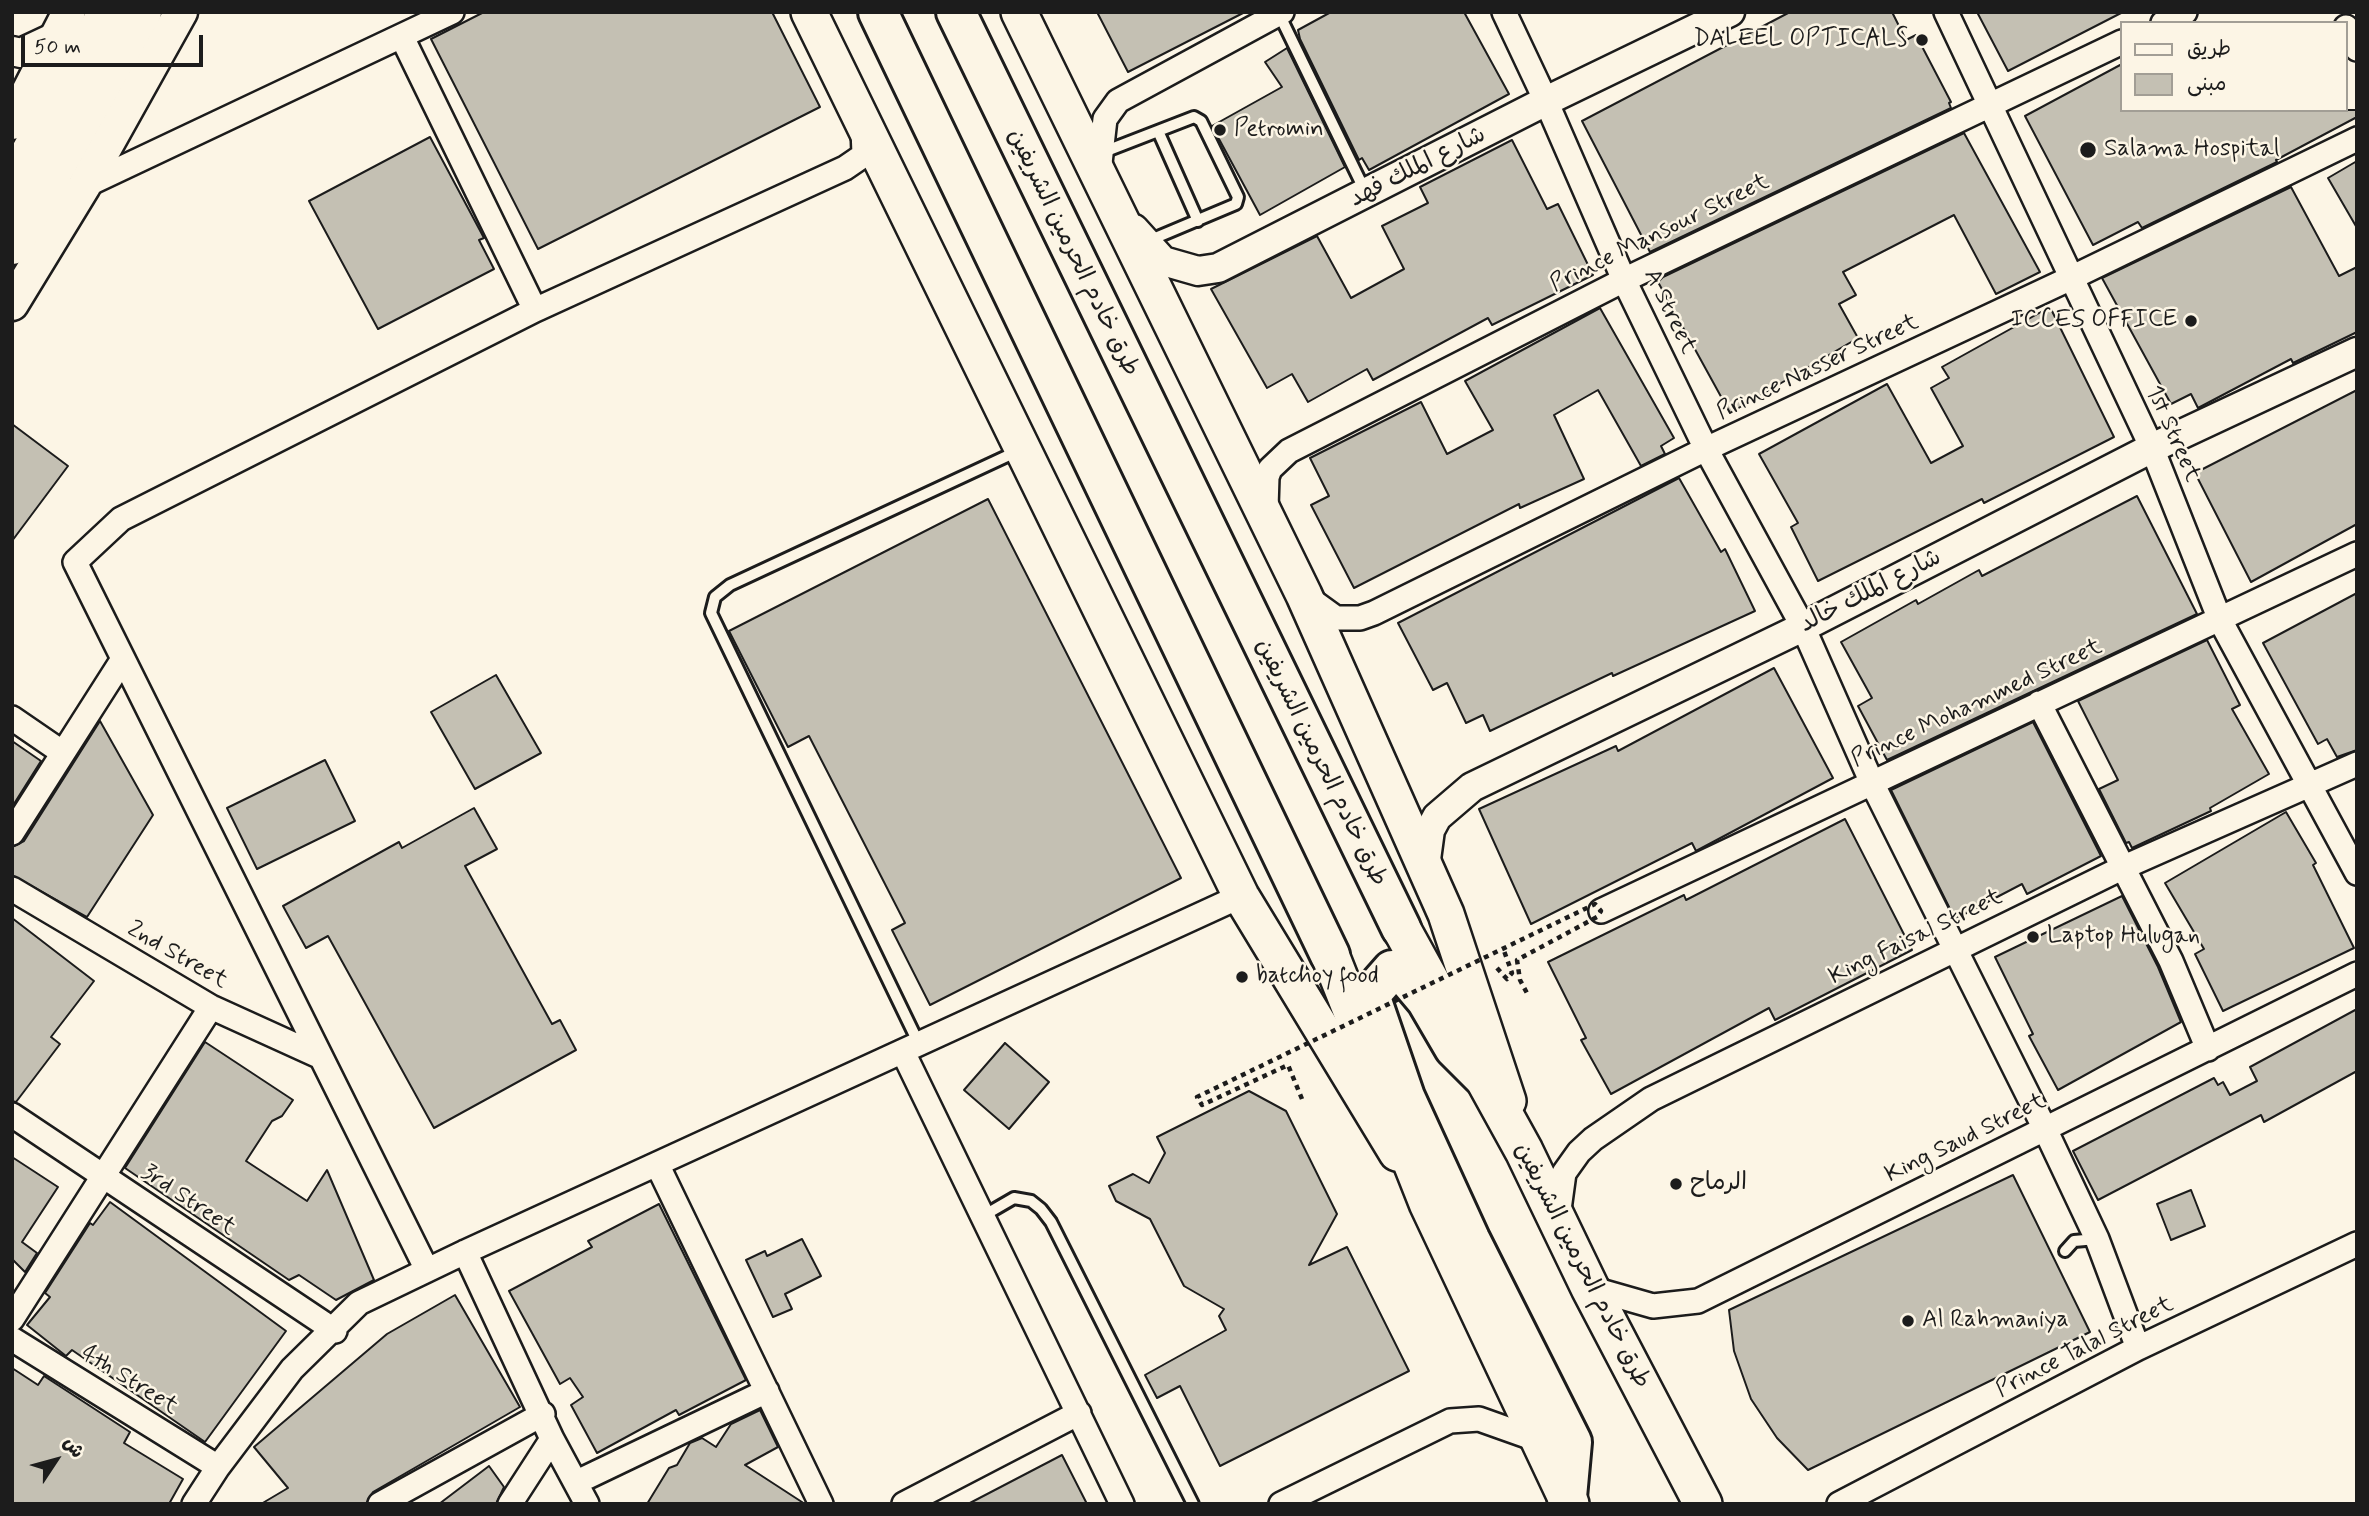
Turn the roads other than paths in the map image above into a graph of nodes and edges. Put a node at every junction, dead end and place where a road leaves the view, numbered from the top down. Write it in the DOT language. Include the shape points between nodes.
graph roads {
  1 [pos="108,12"];
  2 [pos="142,12"];
  3 [pos="181,12"];
  4 [pos="452,12"];
  5 [pos="809,12"];
  6 [pos="878,12"];
  7 [pos="956,12"];
  8 [pos="1019,12"];
  9 [pos="1503,12"];
  10 [pos="1730,12"];
  11 [pos="1946,12"];
  12 [pos="2185,12"];
  13 [pos="1281,13"];
  14 [pos="2166,21"];
  15 [pos="61,25"];
  16 [pos="2348,31"];
  17 [pos="402,37"];
  18 [pos="2120,43"];
  19 [pos="2357,49"];
  20 [pos="12,51"];
  21 [pos="1546,101"];
  22 [pos="1989,104"];
  23 [pos="12,122"];
  24 [pos="863,124"];
  25 [pos="1158,131"];
  26 [pos="2357,139"];
  27 [pos="1097,161"];
  28 [pos="84,186"];
  29 [pos="1367,194"];
  30 [pos="22,199"];
  31 [pos="1198,222"];
  32 [pos="12,245"];
  33 [pos="1140,245"];
  34 [pos="2069,279"];
  35 [pos="1624,280"];
  36 [pos="12,304"];
  37 [pos="535,310"];
  38 [pos="2357,352"];
  39 [pos="2152,448"];
  40 [pos="1022,449"];
  41 [pos="1706,449"];
  42 [pos="1266,514"];
  43 [pos="2357,554"];
  44 [pos="1304,595"];
  45 [pos="2220,620"];
  46 [pos="1803,627"];
  47 [pos="123,659"];
  48 [pos="2039,703"];
  49 [pos="12,718"];
  50 [pos="63,753"];
  51 [pos="2357,764"];
  52 [pos="1872,783"];
  53 [pos="2311,786"];
  54 [pos="12,833"];
  55 [pos="1425,867"];
  56 [pos="2122,868"];
  57 [pos="2357,873"];
  58 [pos="12,889"];
  59 [pos="1241,896"];
  60 [pos="1610,906"];
  61 [pos="1401,928"];
  62 [pos="1954,948"];
  63 [pos="1329,956"];
  64 [pos="2357,974"];
  65 [pos="211,1007"];
  66 [pos="911,1048"];
  67 [pos="2208,1049"];
  68 [pos="321,1057"];
  69 [pos="1482,1076"];
  70 [pos="12,1115"];
  71 [pos="2045,1129"];
  72 [pos="1524,1151"];
  73 [pos="657,1164"];
  74 [pos="103,1176"];
  75 [pos="1428,1203"];
  76 [pos="983,1216"];
  77 [pos="1558,1221"];
  78 [pos="2097,1239"];
  79 [pos="2357,1244"];
  80 [pos="2065,1251"];
  81 [pos="465,1252"];
  82 [pos="427,1270"];
  83 [pos="1590,1288"];
  84 [pos="12,1319"];
  85 [pos="335,1331"];
  86 [pos="12,1339"];
  87 [pos="2138,1348"];
  88 [pos="767,1391"];
  89 [pos="1079,1413"];
  90 [pos="543,1414"];
  91 [pos="552,1439"];
  92 [pos="1541,1441"];
  93 [pos="218,1467"];
  94 [pos="577,1482"];
  95 [pos="1569,1501"];
  96 [pos="194,1504"];
  97 [pos="380,1504"];
  98 [pos="510,1504"];
  99 [pos="587,1504"];
  100 [pos="821,1504"];
  101 [pos="904,1504"];
  102 [pos="1122,1504"];
  103 [pos="1193,1504"];
  104 [pos="1281,1504"];
  105 [pos="1703,1504"];
  106 [pos="1839,1504"];
  1 -- 30 [label="highway"];
  2 -- 30 [label="highway"];
  3 -- 28 [label="main road"];
  4 -- 17 [label="street"];
  5 -- 24 [label="main road"];
  6 -- 63 [label="highway"];
  7 -- 61 [label="highway, طرق خادم الحرمين الشريفين"];
  8 -- 27 [label="main road"];
  9 -- 21 [label="street, A Street"];
  10 -- 21 [label="street, شارع الملك فهد"];
  11 -- 22 [label="street, 1st Street"];
  12 -- 14 [label="street"];
  13 -- 27 [label="street" via="1118,101 1105,119"];
  13 -- 29 [label="lane"];
  15 -- 20 [label="street" via="21,53"];
  15 -- 23 [label="main road"];
  16 -- 19 [label="street"];
  17 -- 28 [label="street"];
  17 -- 37 [label="street"];
  18 -- 22 [label="street, Prince Mansour Street"];
  21 -- 29 [label="street, شارع الملك فهد"];
  21 -- 35 [label="street, A Street"];
  22 -- 34 [label="street, 1st Street"];
  22 -- 35 [label="street, Prince Mansour Street"];
  24 -- 37 [label="street" via="864,155 845,169"];
  24 -- 40 [label="main road"];
  25 -- 27 [label="lane"];
  25 -- 31 [label="lane"];
  25 -- 31 [label="lane" via="1194,117 1201,121 1238,197 1229,209"];
  26 -- 34 [label="street, Prince Nasser Street"];
  27 -- 33 [label="main road"];
  28 -- 36 [label="main road"];
  29 -- 33 [label="street, شارع الملك فهد" via="1218,268 1178,268"];
  30 -- 32 [label="highway"];
  31 -- 33 [label="lane"];
  33 -- 42 [label="main road"];
  34 -- 39 [label="street, 1st Street"];
  34 -- 41 [label="street, Prince Nasser Street"];
  35 -- 41 [label="street, A Street"];
  35 -- 42 [label="street, Prince Mansour Street" via="1289,451 1267,477"];
  37 -- 47 [label="street" via="121,519 75,562"];
  38 -- 39 [label="street, شارع الملك خالد"];
  39 -- 45 [label="street, 1st Street"];
  39 -- 46 [label="street, شارع الملك خالد"];
  40 -- 59 [label="main road"];
  40 -- 66 [label="lane" via="730,585 715,597 711,613"];
  41 -- 44 [label="street, Prince Nasser Street" via="1360,618 1336,618"];
  41 -- 46 [label="street, A Street"];
  42 -- 44 [label="main road"];
  43 -- 45 [label="street, Prince Mohammed Street"];
  44 -- 55 [label="main road"];
  45 -- 48 [label="street, Prince Mohammed Street"];
  45 -- 53 [label="street, 1st Street"];
  46 -- 52 [label="street, A Street"];
  46 -- 55 [label="street, شارع الملك خالد" via="1472,788 1437,817 1430,830"];
  47 -- 50 [label="street"];
  47 -- 68 [label="street"];
  48 -- 52 [label="street, Prince Mohammed Street"];
  48 -- 56 [label="street"];
  49 -- 50 [label="street"];
  50 -- 54 [label="street"];
  51 -- 53 [label="street, King Faisal Street"];
  52 -- 60 [label="street, Prince Mohammed Street"];
  52 -- 62 [label="street, A Street"];
  53 -- 56 [label="street, King Faisal Street"];
  53 -- 57 [label="street, 1st Street"];
  55 -- 72 [label="main road" via="1446,914"];
  56 -- 62 [label="street, King Faisal Street"];
  56 -- 67 [label="street" via="2171,961"];
  58 -- 65 [label="street, 2nd Street"];
  59 -- 66 [label="street"];
  59 -- 75 [label="main road"];
  61 -- 69 [label="highway, طرق خادم الحرمين الشريفين"];
  62 -- 71 [label="street, A Street"];
  62 -- 77 [label="street, King Faisal Street" via="1651,1100 1610,1126 1579,1152 1564,1173"];
  63 -- 75 [label="highway"];
  64 -- 67 [label="street, King Saud Street"];
  65 -- 68 [label="street, 2nd Street"];
  65 -- 74 [label="street"];
  66 -- 73 [label="street"];
  66 -- 76 [label="street"];
  67 -- 71 [label="street, King Saud Street"];
  68 -- 82 [label="street"];
  69 -- 72 [label="highway, طرق خادم الحرمين الشريفين"];
  69 -- 95 [label="highway" via="1454,1048 1405,975 1392,970 1370,995 1405,1097 1572,1442"];
  70 -- 74 [label="street, 3rd Street"];
  71 -- 78 [label="street, A Street"];
  71 -- 83 [label="street, King Saud Street" via="1698,1300 1653,1306"];
  72 -- 77 [label="highway, طرق خادم الحرمين الشريفين"];
  73 -- 81 [label="street"];
  73 -- 88 [label="street"];
  74 -- 84 [label="street"];
  74 -- 85 [label="street, 3rd Street"];
  75 -- 92 [label="highway"];
  76 -- 89 [label="street"];
  76 -- 103 [label="lane" via="1014,1198 1031,1201 1051,1222"];
  77 -- 83 [label="highway, طرق خادم الحرمين الشريفين"];
  78 -- 80 [label="lane" via="2074,1241"];
  78 -- 87 [label="street, A Street"];
  79 -- 87 [label="street, Prince Talal Street"];
  81 -- 82 [label="street"];
  81 -- 90 [label="street"];
  82 -- 85 [label="street" via="359,1303"];
  83 -- 105 [label="highway, طرق خادم الحرمين الشريفين"];
  85 -- 93 [label="street" via="292,1369"];
  86 -- 93 [label="street, 4th Street"];
  87 -- 106 [label="street, Prince Talal Street"];
  88 -- 94 [label="street"];
  88 -- 100 [label="street"];
  89 -- 101 [label="street"];
  89 -- 102 [label="street"];
  90 -- 91 [label="street"];
  90 -- 97 [label="street"];
  91 -- 94 [label="street"];
  91 -- 98 [label="street"];
  92 -- 95 [label="highway"];
  92 -- 104 [label="street" via="1479,1419 1450,1421"];
  93 -- 96 [label="street"];
  94 -- 99 [label="street"];
}
